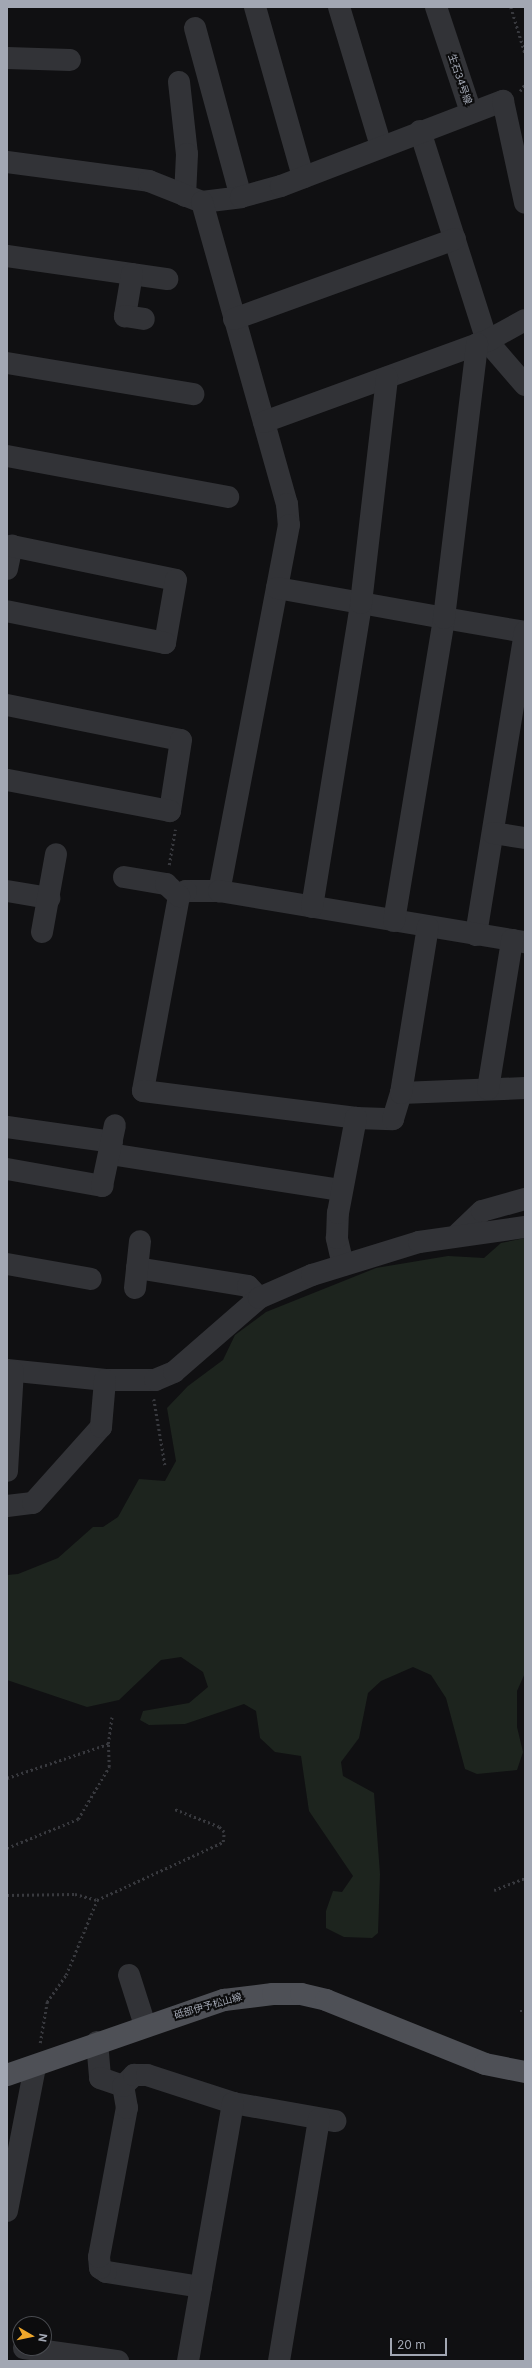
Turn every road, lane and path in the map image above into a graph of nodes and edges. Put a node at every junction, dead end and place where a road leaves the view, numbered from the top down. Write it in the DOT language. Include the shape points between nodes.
graph roads {
  1 [pos="255,7"];
  2 [pos="340,7"];
  3 [pos="436,7"];
  4 [pos="512,7"];
  5 [pos="195,28"];
  6 [pos="525,54"];
  7 [pos="7,58"];
  8 [pos="70,60"];
  9 [pos="179,82"];
  10 [pos="471,112"];
  11 [pos="420,131"];
  12 [pos="381,146"];
  13 [pos="7,162"];
  14 [pos="303,177"];
  15 [pos="241,197"];
  16 [pos="194,199"];
  17 [pos="525,203"];
  18 [pos="455,239"];
  19 [pos="7,256"];
  20 [pos="132,274"];
  21 [pos="167,279"];
  22 [pos="144,318"];
  23 [pos="234,319"];
  24 [pos="525,320"];
  25 [pos="482,343"];
  26 [pos="7,363"];
  27 [pos="387,377"];
  28 [pos="525,385"];
  29 [pos="193,394"];
  30 [pos="264,422"];
  31 [pos="7,456"];
  32 [pos="228,497"];
  33 [pos="7,569"];
  34 [pos="277,588"];
  35 [pos="360,602"];
  36 [pos="7,611"];
  37 [pos="444,618"];
  38 [pos="7,705"];
  39 [pos="517,736"];
  40 [pos="7,780"];
  41 [pos="170,811"];
  42 [pos="493,833"];
  43 [pos="525,838"];
  44 [pos="56,854"];
  45 [pos="124,877"];
  46 [pos="172,890"];
  47 [pos="7,891"];
  48 [pos="219,891"];
  49 [pos="49,898"];
  50 [pos="312,907"];
  51 [pos="394,921"];
  52 [pos="428,927"];
  53 [pos="42,932"];
  54 [pos="476,935"];
  55 [pos="519,941"];
  56 [pos="525,1088"];
  57 [pos="488,1090"];
  58 [pos="401,1093"];
  59 [pos="356,1118"];
  60 [pos="7,1127"];
  61 [pos="112,1140"];
  62 [pos="7,1169"];
  63 [pos="341,1190"];
  64 [pos="525,1199"];
  65 [pos="525,1227"];
  66 [pos="458,1234"];
  67 [pos="140,1241"];
  68 [pos="7,1264"];
  69 [pos="343,1265"];
  70 [pos="91,1279"];
  71 [pos="259,1298"];
  72 [pos="10,1370"];
  73 [pos="105,1380"];
  74 [pos="155,1380"];
  75 [pos="165,1465"];
  76 [pos="7,1471"];
  77 [pos="7,1506"];
  78 [pos="112,1717"];
  79 [pos="108,1744"];
  80 [pos="7,1778"];
  81 [pos="173,1809"];
  82 [pos="7,1848"];
  83 [pos="525,1878"];
  84 [pos="494,1890"];
  85 [pos="7,1895"];
  86 [pos="97,1900"];
  87 [pos="129,1975"];
  88 [pos="525,2010"];
  89 [pos="520,2011"];
  90 [pos="145,2025"];
  91 [pos="97,2042"];
  92 [pos="38,2066"];
  93 [pos="525,2072"];
  94 [pos="7,2075"];
  95 [pos="123,2086"];
  96 [pos="233,2103"];
  97 [pos="7,2211"];
  98 [pos="201,2287"];
  99 [pos="52,2353"];
  100 [pos="80,2358"];
  101 [pos="118,2361"];
  102 [pos="188,2361"];
  103 [pos="279,2361"];
  1 -- 14 [label="street"];
  2 -- 12 [label="street"];
  3 -- 10 [label="street, 生石34号線"];
  4 -- 6 [label="path"];
  5 -- 15 [label="street"];
  7 -- 8 [label="street"];
  9 -- 16 [label="street" via="186,154"];
  10 -- 11 [label="street"];
  10 -- 17 [label="street, 生石34号線" via="503,101"];
  11 -- 12 [label="street"];
  11 -- 18 [label="street"];
  12 -- 14 [label="street"];
  13 -- 16 [label="street" via="149,181"];
  14 -- 15 [label="street"];
  15 -- 16 [label="street"];
  16 -- 23 [label="street"];
  18 -- 23 [label="street"];
  18 -- 25 [label="street"];
  19 -- 20 [label="street"];
  20 -- 21 [label="street"];
  20 -- 22 [label="street" via="125,316"];
  23 -- 30 [label="street"];
  24 -- 25 [label="street"];
  25 -- 27 [label="street"];
  25 -- 28 [label="street"];
  25 -- 37 [label="street"];
  26 -- 29 [label="street"];
  27 -- 30 [label="street"];
  27 -- 35 [label="street"];
  30 -- 34 [label="street" via="287,504 289,525"];
  31 -- 32 [label="street"];
  33 -- 36 [label="street" via="12,546 176,580 165,643"];
  34 -- 35 [label="street"];
  34 -- 48 [label="street"];
  35 -- 37 [label="street"];
  35 -- 50 [label="street"];
  37 -- 39 [label="street" via="525,632"];
  37 -- 51 [label="street"];
  38 -- 41 [label="street" via="181,740"];
  39 -- 42 [label="street"];
  40 -- 41 [label="street"];
  41 -- 46 [label="path" via="178,815"];
  42 -- 43 [label="street"];
  42 -- 54 [label="street"];
  44 -- 49 [label="street"];
  45 -- 46 [label="street"];
  46 -- 48 [label="street"];
  46 -- 59 [label="street" via="143,1091"];
  47 -- 49 [label="street"];
  48 -- 50 [label="street"];
  49 -- 53 [label="street"];
  50 -- 51 [label="street"];
  51 -- 52 [label="street"];
  52 -- 54 [label="street"];
  52 -- 58 [label="street"];
  54 -- 55 [label="street"];
  55 -- 57 [label="street"];
  56 -- 57 [label="street"];
  57 -- 58 [label="street"];
  58 -- 59 [label="street" via="393,1119"];
  59 -- 63 [label="street"];
  60 -- 61 [label="street"];
  61 -- 62 [label="street" via="102,1186"];
  61 -- 63 [label="street"];
  63 -- 69 [label="street" via="337,1238"];
  64 -- 66 [label="street" via="482,1211"];
  65 -- 66 [label="street"];
  66 -- 69 [label="street"];
  67 -- 71 [label="street" via="136,1278 248,1286"];
  68 -- 70 [label="street"];
  69 -- 71 [label="street"];
  71 -- 74 [label="street" via="174,1372"];
  72 -- 73 [label="street"];
  72 -- 76 [label="street"];
  73 -- 74 [label="street"];
  73 -- 77 [label="street" via="100,1427 33,1503"];
  74 -- 75 [label="path" via="155,1410"];
  78 -- 79 [label="path"];
  79 -- 80 [label="path"];
  79 -- 82 [label="path" via="109,1767 78,1819"];
  81 -- 86 [label="path" via="219,1827 225,1837 223,1842"];
  83 -- 84 [label="path"];
  85 -- 86 [label="path" via="75,1894"];
  86 -- 92 [label="path" via="66,1975 47,2002 40,2032"];
  87 -- 90 [label="street"];
  88 -- 89 [label="path"];
  90 -- 91 [label="main road, 砥部伊予松山線"];
  90 -- 93 [label="main road, 砥部伊予松山線" via="244,1995 301,1994 350,2008 485,2064"];
  91 -- 92 [label="main road, 砥部伊予松山線"];
  91 -- 95 [label="street" via="100,2078"];
  92 -- 94 [label="main road, 砥部伊予松山線"];
  92 -- 97 [label="street"];
  95 -- 96 [label="street" via="134,2075 147,2075"];
  95 -- 98 [label="street" via="127,2108 99,2257 100,2268 106,2272"];
  96 -- 98 [label="street"];
  96 -- 103 [label="street" via="327,2120"];
  98 -- 102 [label="street"];
  99 -- 100 [label="street"];
  100 -- 101 [label="street"];
}
